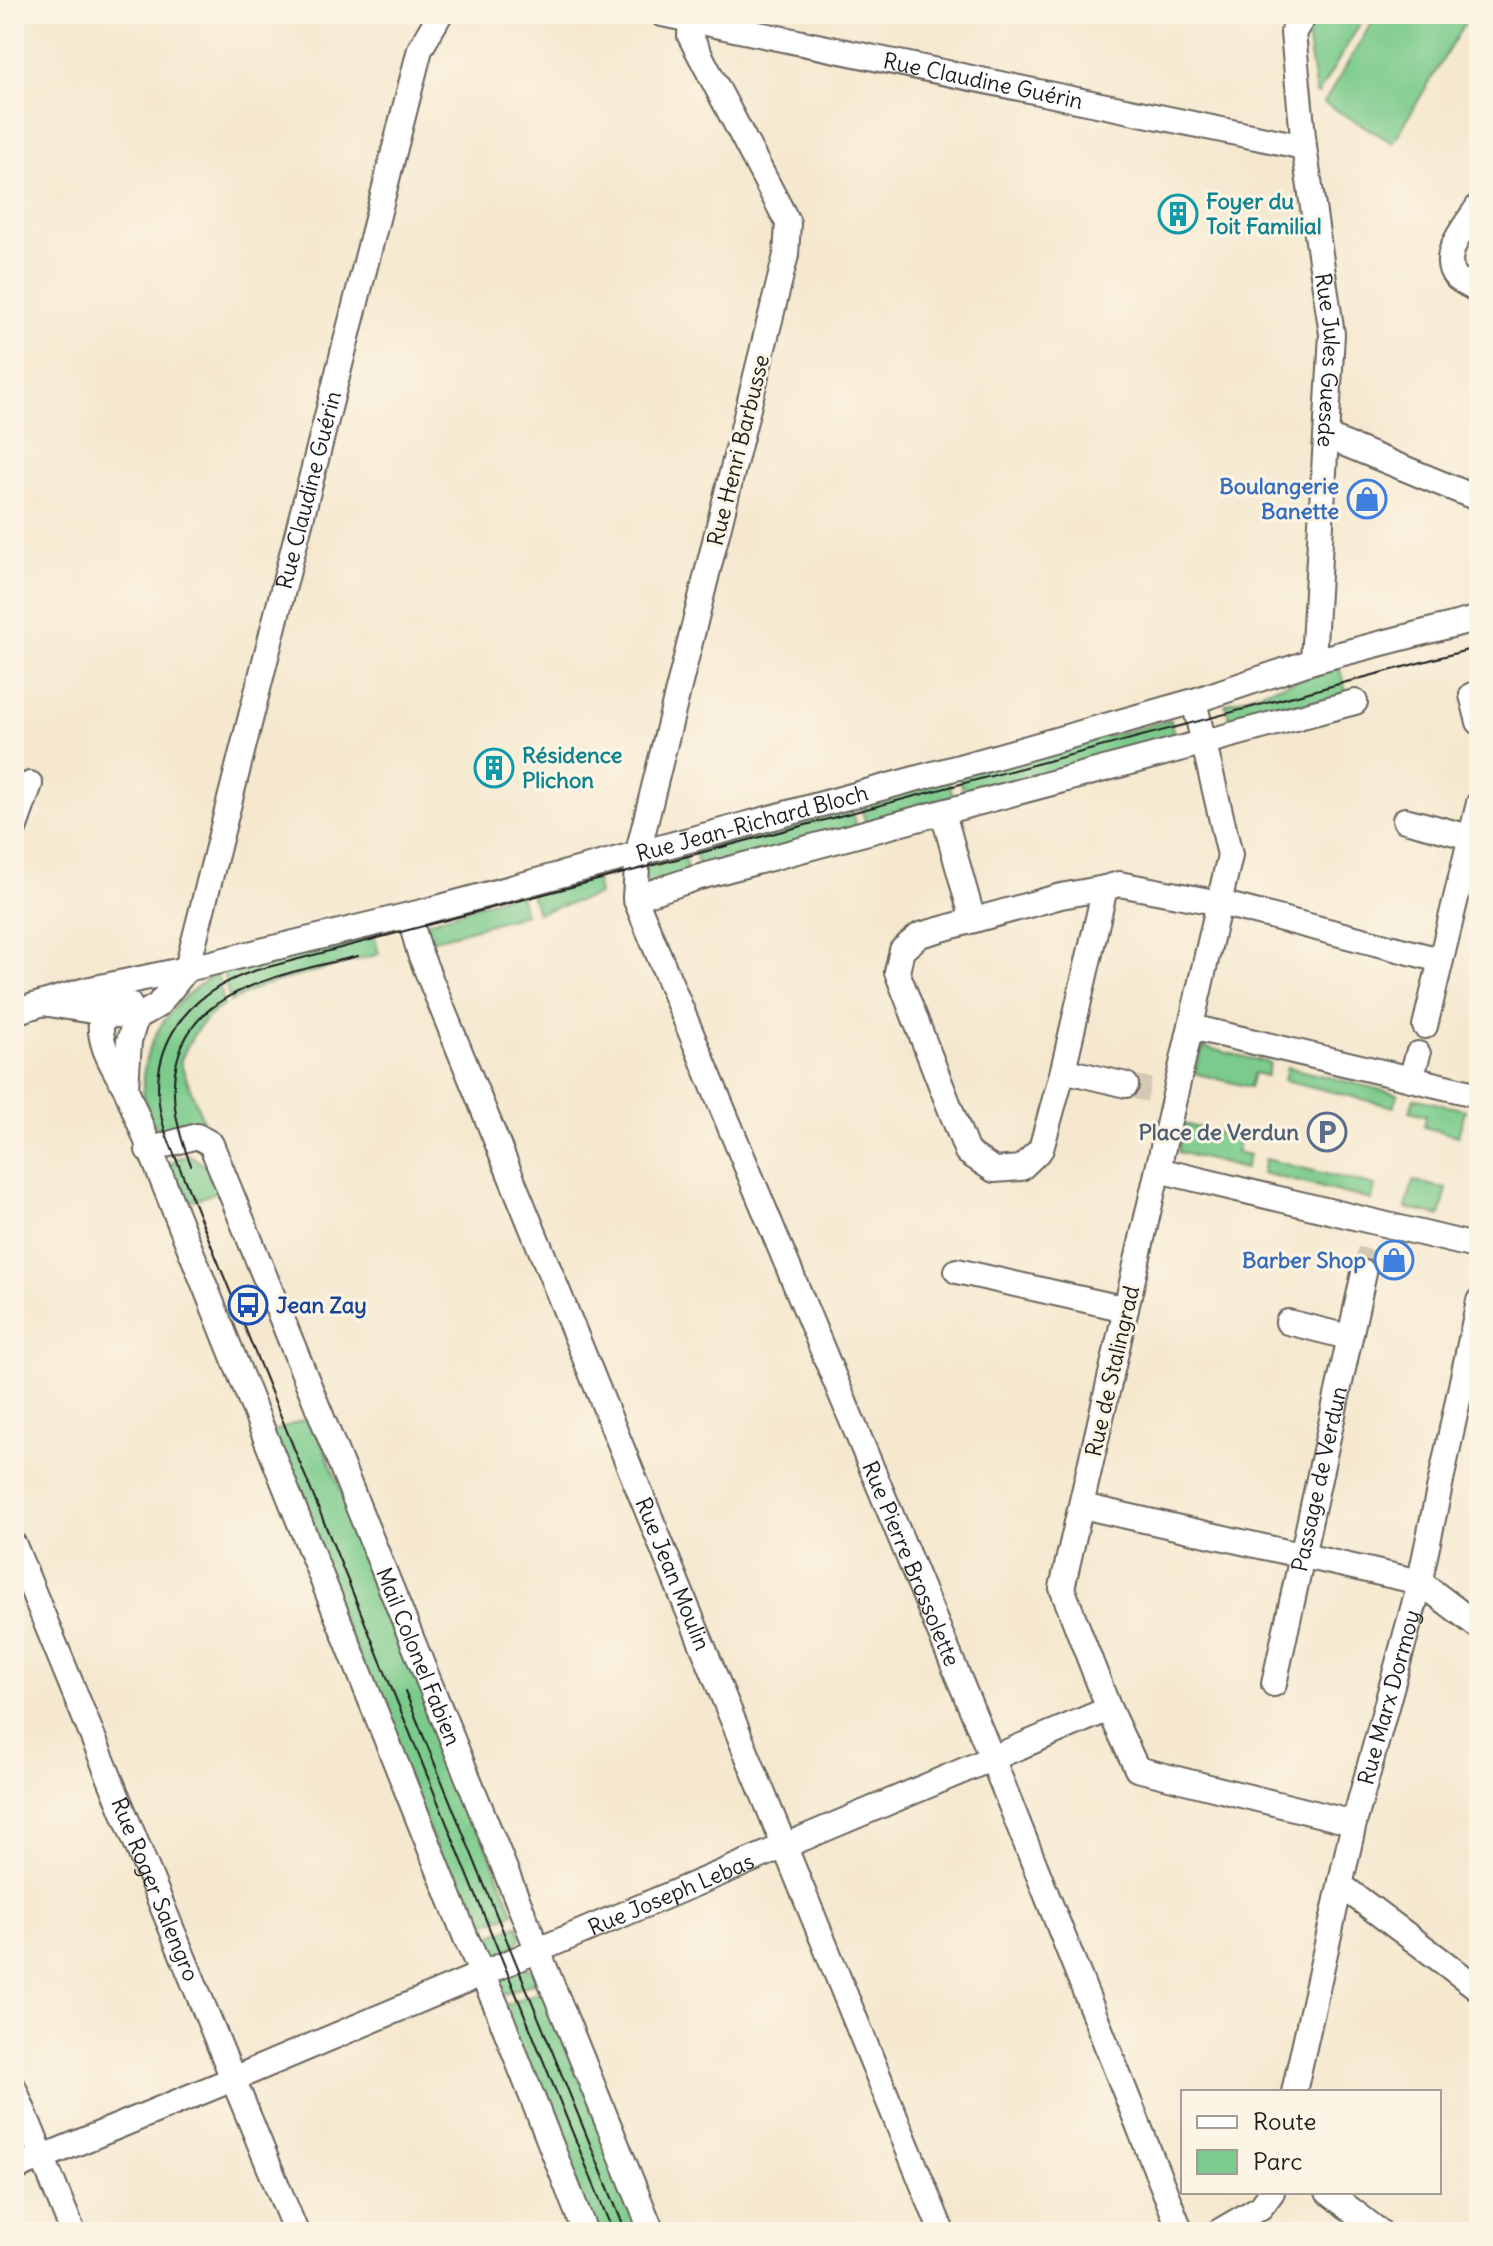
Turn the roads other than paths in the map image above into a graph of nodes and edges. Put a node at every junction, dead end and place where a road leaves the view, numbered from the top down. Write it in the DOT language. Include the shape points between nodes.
graph roads {
  1 [pos="440,14"];
  2 [pos="1305,14"];
  3 [pos="673,16"];
  4 [pos="1304,147"];
  5 [pos="1479,205"];
  6 [pos="1479,291"];
  7 [pos="1328,437"];
  8 [pos="1479,499"];
  9 [pos="1479,618"];
  10 [pos="1313,661"];
  11 [pos="1472,695"];
  12 [pos="1194,701"];
  13 [pos="1355,702"];
  14 [pos="1479,722"];
  15 [pos="1204,744"];
  16 [pos="30,784"];
  17 [pos="1479,803"];
  18 [pos="943,813"];
  19 [pos="1405,820"];
  20 [pos="14,829"];
  21 [pos="1470,837"];
  22 [pos="638,852"];
  23 [pos="1105,888"];
  24 [pos="635,898"];
  25 [pos="1220,903"];
  26 [pos="409,915"];
  27 [pos="973,920"];
  28 [pos="1440,960"];
  29 [pos="187,969"];
  30 [pos="119,984"];
  31 [pos="49,1003"];
  32 [pos="14,1012"];
  33 [pos="102,1013"];
  34 [pos="136,1018"];
  35 [pos="1425,1026"];
  36 [pos="1191,1027"];
  37 [pos="1418,1054"];
  38 [pos="1063,1070"];
  39 [pos="1411,1079"];
  40 [pos="1126,1085"];
  41 [pos="126,1089"];
  42 [pos="1479,1095"];
  43 [pos="148,1150"];
  44 [pos="1158,1170"];
  45 [pos="1479,1247"];
  46 [pos="957,1271"];
  47 [pos="1364,1273"];
  48 [pos="1479,1301"];
  49 [pos="1126,1309"];
  50 [pos="1288,1322"];
  51 [pos="1348,1337"];
  52 [pos="1082,1506"];
  53 [pos="14,1545"];
  54 [pos="1304,1556"];
  55 [pos="1420,1582"];
  56 [pos="1479,1627"];
  57 [pos="1274,1684"];
  58 [pos="1109,1709"];
  59 [pos="992,1758"];
  60 [pos="1354,1823"];
  61 [pos="784,1845"];
  62 [pos="1342,1886"];
  63 [pos="539,1950"];
  64 [pos="482,1974"];
  65 [pos="1479,1989"];
  66 [pos="233,2079"];
  67 [pos="14,2088"];
  68 [pos="1294,2090"];
  69 [pos="42,2158"];
  70 [pos="14,2169"];
  71 [pos="1271,2194"];
  72 [pos="1331,2194"];
  73 [pos="73,2232"];
  74 [pos="296,2232"];
  75 [pos="585,2232"];
  76 [pos="652,2232"];
  77 [pos="942,2232"];
  78 [pos="1181,2232"];
  79 [pos="1218,2232"];
  80 [pos="1380,2232"];
  1 -- 29 [label="street, Rue Claudine Guérin" via="420,49"];
  2 -- 4 [label="street, Rue Jules Guesde" via="1293,33"];
  3 -- 4 [label="street, Rue Claudine Guérin"];
  3 -- 22 [label="street, Rue Henri Barbusse" via="690,36 788,223 786,255"];
  4 -- 7 [label="street, Rue Jules Guesde" via="1332,334"];
  5 -- 6 [label="street" via="1449,262 1456,277"];
  7 -- 8 [label="street"];
  7 -- 10 [label="street, Rue Jules Guesde"];
  9 -- 10 [label="street, Rue Jean-Richard Bloch"];
  10 -- 12 [label="street, Rue Jean-Richard Bloch"];
  11 -- 14 [label="street"];
  12 -- 15 [label="street, Rue de Stalingrad"];
  12 -- 22 [label="street, Rue Jean-Richard Bloch"];
  13 -- 15 [label="street, Rue Jean-Richard Bloch"];
  15 -- 18 [label="street, Rue Jean-Richard Bloch"];
  15 -- 25 [label="street, Rue de Stalingrad" via="1230,855"];
  16 -- 20 [label="street"];
  17 -- 21 [label="street"];
  18 -- 24 [label="street, Rue Jean-Richard Bloch"];
  18 -- 27 [label="street"];
  19 -- 21 [label="street"];
  21 -- 28 [label="street"];
  22 -- 24 [label="street, Rue Henri Barbusse"];
  22 -- 26 [label="street, Rue Jean-Richard Bloch"];
  23 -- 25 [label="street" via="1119,884"];
  23 -- 27 [label="street"];
  23 -- 38 [label="street"];
  24 -- 59 [label="street, Rue Pierre Brossolette"];
  25 -- 28 [label="street"];
  25 -- 36 [label="street, Rue de Stalingrad"];
  26 -- 29 [label="street, Rue Jean-Richard Bloch"];
  26 -- 61 [label="street, Rue Jean Moulin"];
  27 -- 38 [label="street" via="920,935 902,950 897,972 967,1152 994,1170 1021,1168 1041,1149"];
  28 -- 35 [label="street"];
  29 -- 30 [label="street, Rue Jean-Richard Bloch"];
  29 -- 34 [label="street" via="158,1005"];
  30 -- 31 [label="street, Rue Jean-Richard Bloch"];
  30 -- 33 [label="street"];
  30 -- 34 [label="street"];
  31 -- 32 [label="street, Rue Jean-Richard Bloch"];
  31 -- 33 [label="street"];
  33 -- 34 [label="street"];
  33 -- 41 [label="street" via="105,1049"];
  34 -- 41 [label="street"];
  36 -- 39 [label="street"];
  36 -- 44 [label="street, Rue de Stalingrad" via="1165,1094"];
  37 -- 39 [label="street"];
  38 -- 40 [label="street"];
  39 -- 42 [label="street"];
  41 -- 43 [label="street"];
  43 -- 63 [label="street, Mail Colonel Fabien" via="197,1136 211,1144"];
  43 -- 64 [label="street"];
  44 -- 45 [label="street" via="1374,1234"];
  44 -- 49 [label="street, Rue de Stalingrad"];
  46 -- 49 [label="street"];
  47 -- 51 [label="street, Passage de Verdun"];
  48 -- 55 [label="street, Rue Marx Dormoy"];
  49 -- 52 [label="street, Rue de Stalingrad"];
  50 -- 51 [label="street"];
  51 -- 54 [label="street, Passage de Verdun"];
  52 -- 54 [label="street"];
  52 -- 58 [label="street, Rue de Stalingrad" via="1062,1588"];
  53 -- 66 [label="street, Rue Roger Salengro"];
  54 -- 55 [label="street"];
  54 -- 57 [label="street, Passage de Verdun"];
  55 -- 56 [label="street"];
  55 -- 60 [label="street, Rue Marx Dormoy"];
  58 -- 59 [label="street, Rue Joseph Lebas"];
  58 -- 60 [label="street, Rue de Stalingrad" via="1137,1769"];
  59 -- 61 [label="street, Rue Joseph Lebas"];
  59 -- 78 [label="street, Rue Pierre Brossolette"];
  60 -- 62 [label="street, Rue Marx Dormoy"];
  61 -- 63 [label="street, Rue Joseph Lebas"];
  61 -- 77 [label="street, Rue Jean Moulin"];
  62 -- 65 [label="street"];
  62 -- 68 [label="street, Rue Marx Dormoy"];
  63 -- 64 [label="street, Rue Joseph Lebas"];
  63 -- 76 [label="street, Mail Colonel Fabien"];
  64 -- 66 [label="street, Rue Joseph Lebas"];
  64 -- 75 [label="street"];
  66 -- 69 [label="street, Rue Joseph Lebas"];
  66 -- 74 [label="street, Rue Roger Salengro"];
  67 -- 69 [label="street"];
  69 -- 70 [label="street, Rue Joseph Lebas"];
  69 -- 73 [label="street"];
  71 -- 79 [label="street" via="1261,2207"];
  72 -- 80 [label="street"];
}
